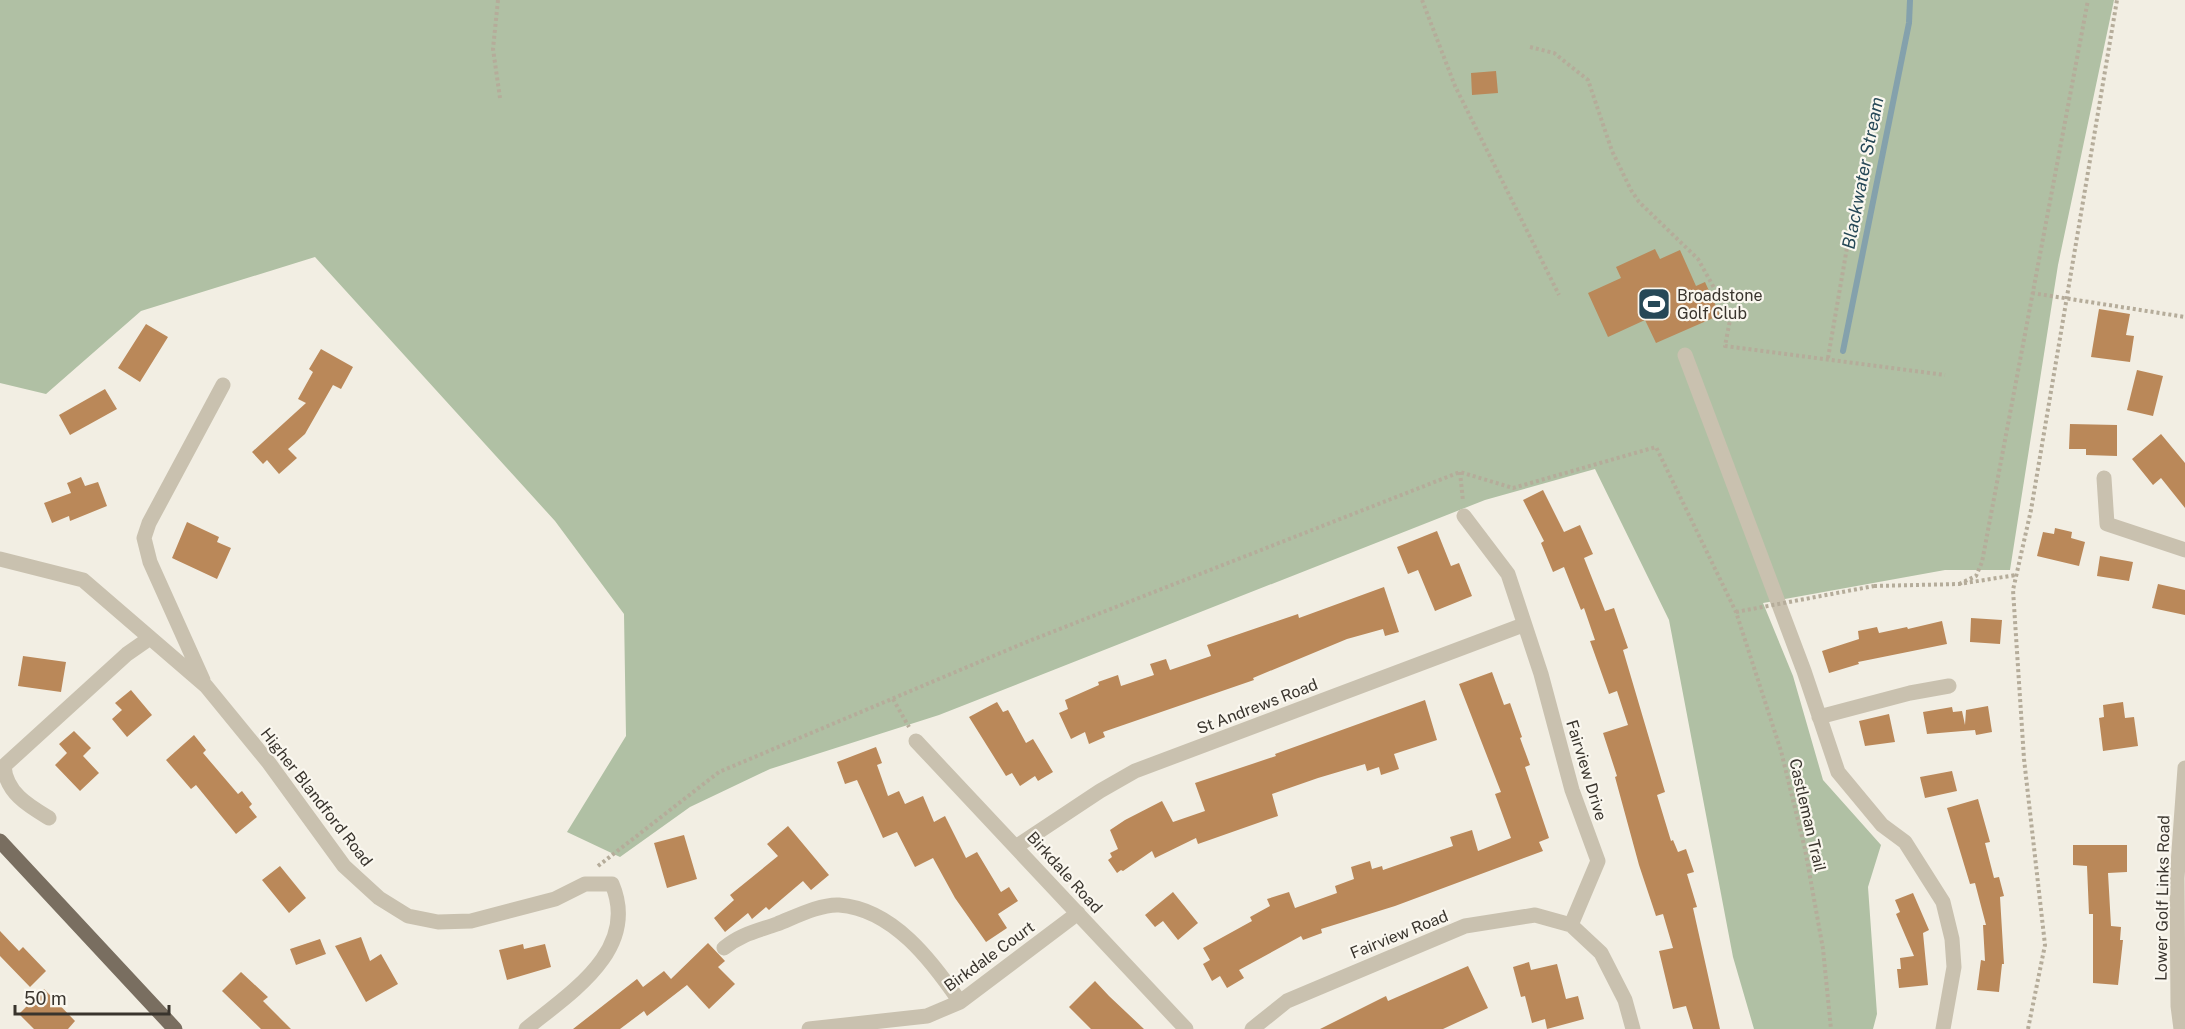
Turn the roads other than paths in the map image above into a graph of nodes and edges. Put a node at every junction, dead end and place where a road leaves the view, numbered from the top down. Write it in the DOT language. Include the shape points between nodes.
graph roads {
  1 [pos="1685,355"];
  2 [pos="223,385"];
  3 [pos="2104,478"];
  4 [pos="1464,516"];
  5 [pos="2185,550"];
  6 [pos="0,559"];
  7 [pos="1523,625"];
  8 [pos="150,638"];
  9 [pos="206,686"];
  10 [pos="1949,686"];
  11 [pos="1820,717"];
  12 [pos="916,741"];
  13 [pos="2185,768"];
  14 [pos="49,818"];
  15 [pos="0,841"];
  16 [pos="1017,846"];
  17 [pos="1078,913"];
  18 [pos="1571,925"];
  19 [pos="724,948"];
  20 [pos="960,1002"];
  21 [pos="175,1029"];
  22 [pos="526,1029"];
  23 [pos="809,1029"];
  24 [pos="1185,1029"];
  25 [pos="1252,1029"];
  26 [pos="1633,1029"];
  27 [pos="1943,1029"];
  28 [pos="2181,1029"];
  1 -- 11 [label="street"];
  2 -- 9 [label="street" via="144,538 150,562"];
  3 -- 5 [label="street" via="2108,524"];
  4 -- 7 [label="street, Fairview Drive" via="1508,574"];
  6 -- 8 [label="street, Higher Blandford Road" via="83,580"];
  7 -- 16 [label="street, St Andrews Road" via="1135,771"];
  7 -- 18 [label="street, Fairview Drive" via="1541,674 1572,790 1598,861"];
  8 -- 9 [label="street, Higher Blandford Road"];
  8 -- 14 [label="street" via="127,654 4,766 15,794"];
  9 -- 22 [label="street, Higher Blandford Road" via="269,763 344,866 379,898 408,916 438,922 471,921 555,899 585,884 612,884 619,900 616,940 592,972"];
  10 -- 11 [label="street"];
  11 -- 27 [label="street" via="1838,772 1881,825 1905,842 1943,902 1954,967"];
  12 -- 16 [label="street, Birkdale Road"];
  13 -- 28 [label="street, Lower Golf Links Road" via="2177,878"];
  15 -- 21 [label="main road"];
  16 -- 17 [label="street, Birkdale Road"];
  17 -- 20 [label="street, Birkdale Court"];
  17 -- 24 [label="street, Birkdale Road"];
  18 -- 25 [label="street, Fairview Road" via="1535,915 1465,926 1287,1001"];
  18 -- 26 [label="street" via="1601,953 1625,1000"];
  19 -- 20 [label="street" via="740,935 837,905 862,911 910,940 937,968"];
  20 -- 23 [label="street, Birkdale Court" via="927,1016"];
}
